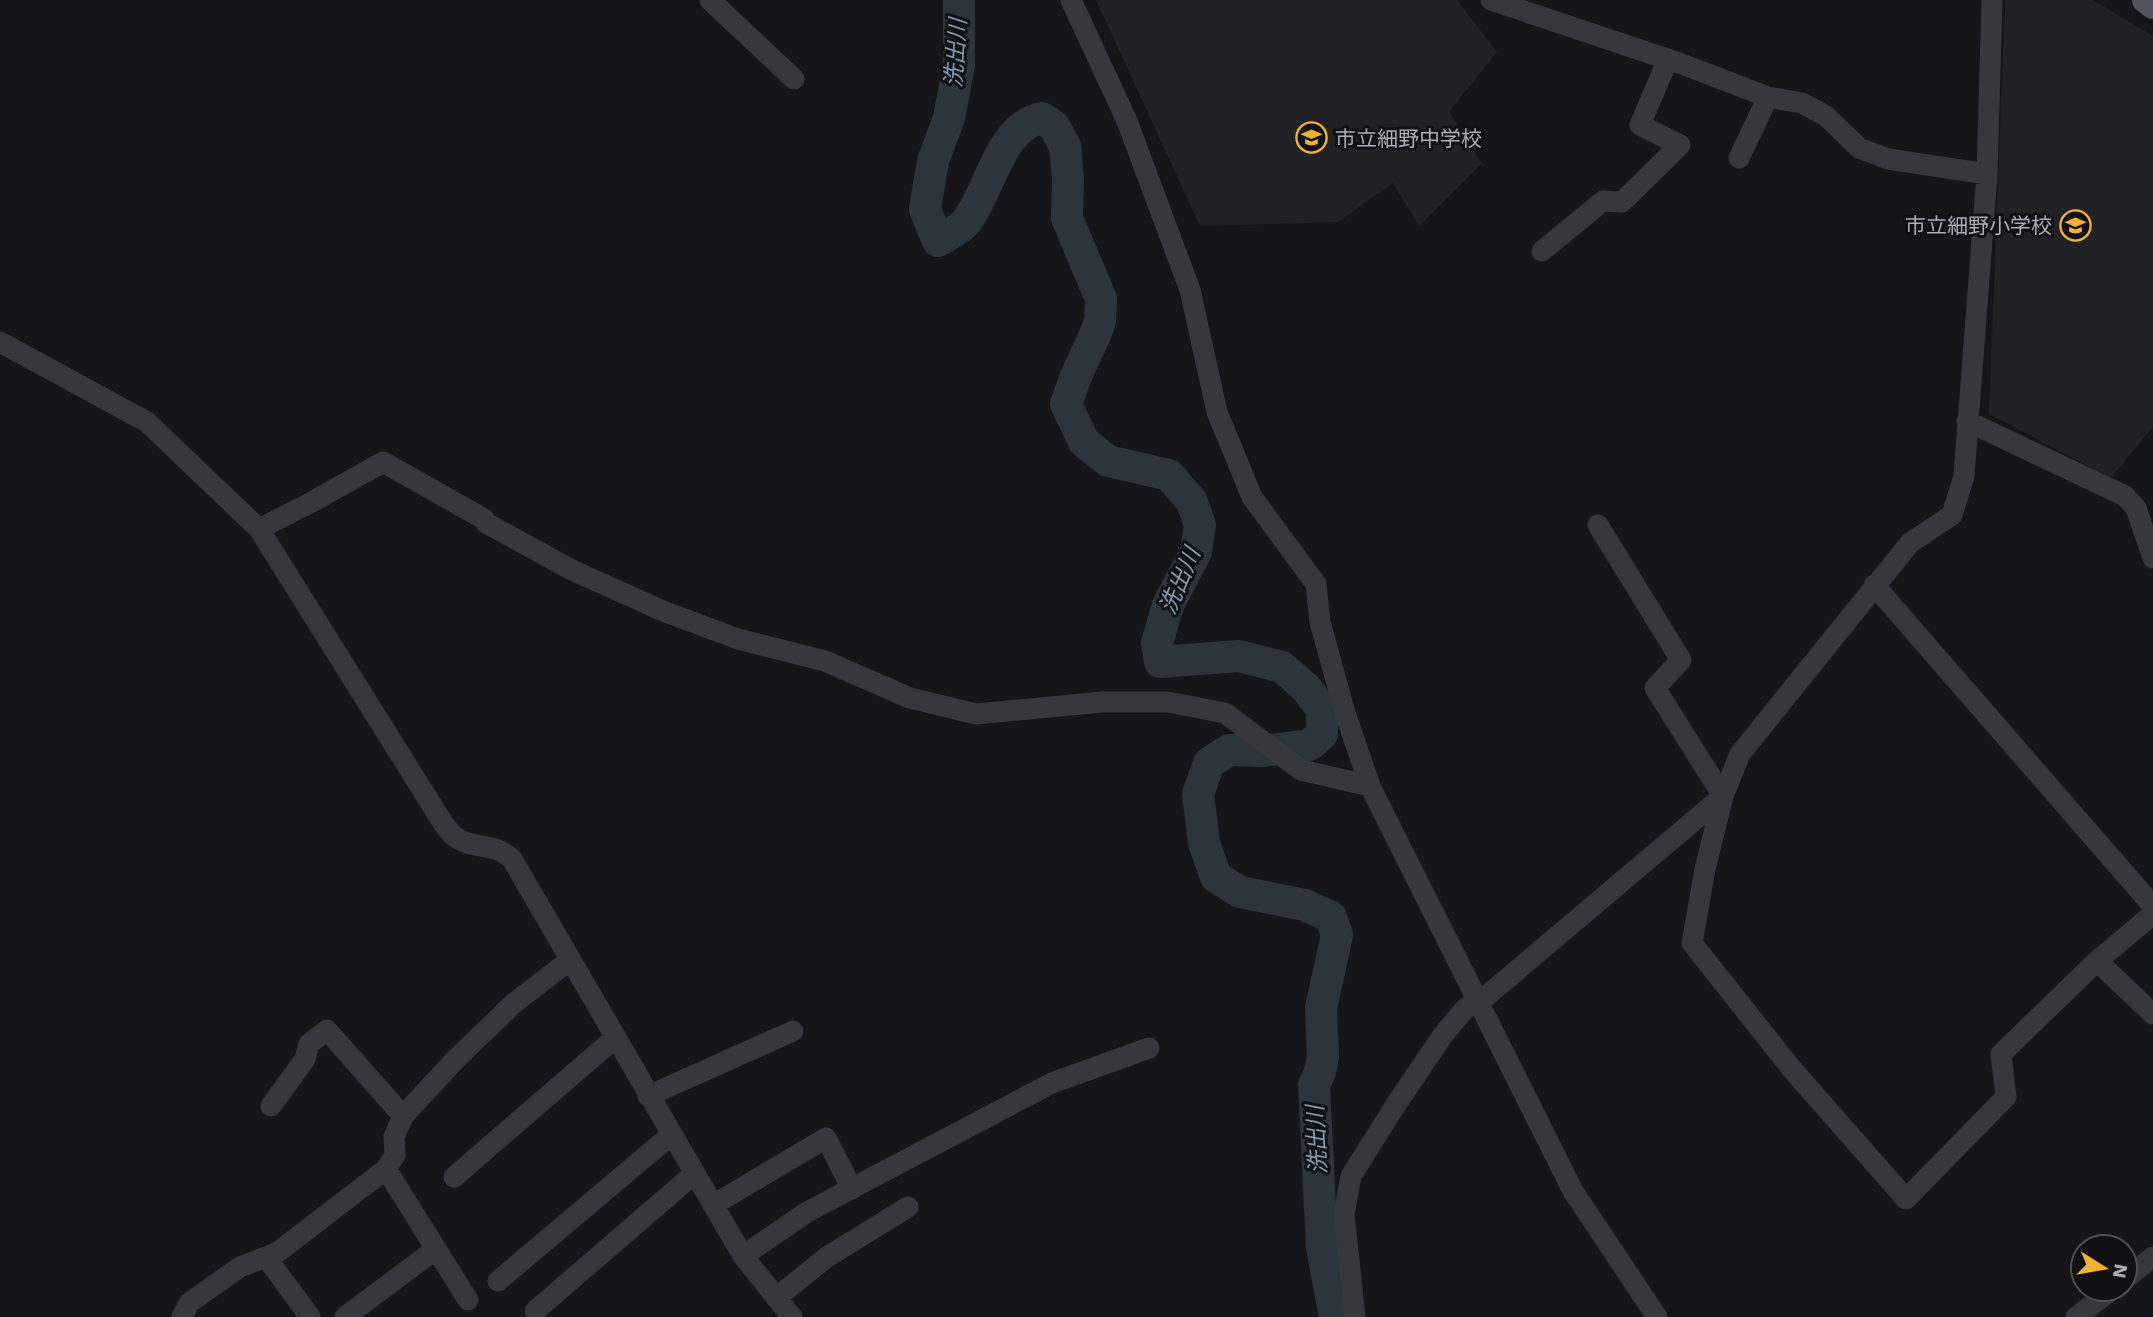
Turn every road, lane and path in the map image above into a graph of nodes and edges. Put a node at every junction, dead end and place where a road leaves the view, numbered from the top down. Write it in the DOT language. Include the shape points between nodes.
graph roads {
  1 [pos="710,0"];
  2 [pos="1071,0"];
  3 [pos="1492,0"];
  4 [pos="1992,0"];
  5 [pos="2145,0"];
  6 [pos="2153,6"];
  7 [pos="1668,59"];
  8 [pos="794,79"];
  9 [pos="1768,97"];
  10 [pos="1739,158"];
  11 [pos="1987,174"];
  12 [pos="1542,251"];
  13 [pos="0,342"];
  14 [pos="1967,421"];
  15 [pos="1598,525"];
  16 [pos="259,528"];
  17 [pos="2153,558"];
  18 [pos="1874,585"];
  19 [pos="1370,786"];
  20 [pos="1723,796"];
  21 [pos="2153,906"];
  22 [pos="2153,914"];
  23 [pos="570,960"];
  24 [pos="2097,961"];
  25 [pos="1476,1001"];
  26 [pos="2153,1014"];
  27 [pos="793,1031"];
  28 [pos="615,1038"];
  29 [pos="1149,1048"];
  30 [pos="648,1096"];
  31 [pos="271,1106"];
  32 [pos="403,1115"];
  33 [pos="671,1135"];
  34 [pos="386,1169"];
  35 [pos="694,1174"];
  36 [pos="454,1177"];
  37 [pos="852,1189"];
  38 [pos="713,1205"];
  39 [pos="908,1207"];
  40 [pos="436,1249"];
  41 [pos="743,1256"];
  42 [pos="266,1257"];
  43 [pos="2153,1257"];
  44 [pos="2139,1268"];
  45 [pos="498,1281"];
  46 [pos="776,1298"];
  47 [pos="468,1300"];
  48 [pos="2097,1303"];
  49 [pos="535,1311"];
  50 [pos="2083,1315"];
  51 [pos="182,1317"];
  52 [pos="310,1317"];
  53 [pos="345,1317"];
  54 [pos="792,1317"];
  55 [pos="1355,1317"];
  56 [pos="1657,1317"];
  1 -- 8 [label="street"];
  2 -- 19 [label="street" via="1127,121 1191,290 1217,412 1252,497 1316,584 1320,622"];
  3 -- 7 [label="street"];
  4 -- 11 [label="street"];
  5 -- 6 [label="main road"];
  7 -- 9 [label="street"];
  7 -- 12 [label="street" via="1640,125 1680,145 1622,202 1603,201"];
  9 -- 10 [label="street"];
  9 -- 11 [label="street" via="1802,103 1826,116 1859,149 1888,159"];
  11 -- 14 [label="street"];
  13 -- 16 [label="street" via="147,422"];
  14 -- 17 [label="street" via="2125,496 2136,508"];
  14 -- 18 [label="street" via="1964,476 1952,514 1910,543"];
  15 -- 20 [label="street" via="1681,660 1655,688"];
  16 -- 19 [label="street" via="383,462 572,570 663,611 738,639 825,661 910,698 976,713 1103,702 1191,706 1225,713 1301,770"];
  16 -- 23 [label="street" via="443,823 461,840 502,850 512,859"];
  18 -- 20 [label="street" via="1740,754"];
  18 -- 21 [label="street"];
  19 -- 25 [label="street"];
  20 -- 24 [label="street" via="1704,869 1692,943 1791,1068 1906,1199 2006,1097 2001,1054"];
  20 -- 25 [label="street"];
  22 -- 24 [label="street"];
  23 -- 28 [label="street"];
  23 -- 32 [label="street" via="513,1004"];
  24 -- 26 [label="street"];
  25 -- 55 [label="street" via="1443,1035 1351,1176 1344,1214"];
  25 -- 56 [label="street" via="1573,1191"];
  27 -- 30 [label="street"];
  28 -- 30 [label="street"];
  28 -- 36 [label="street"];
  29 -- 37 [label="street" via="1052,1083"];
  30 -- 33 [label="street"];
  31 -- 32 [label="street" via="305,1059 309,1044 327,1030"];
  32 -- 34 [label="street" via="394,1137 396,1155"];
  33 -- 35 [label="street"];
  33 -- 45 [label="street"];
  34 -- 40 [label="street"];
  34 -- 42 [label="street"];
  35 -- 38 [label="street"];
  35 -- 49 [label="street"];
  37 -- 38 [label="street" via="826,1138"];
  37 -- 41 [label="street" via="807,1212"];
  38 -- 41 [label="street"];
  39 -- 46 [label="street" via="827,1257"];
  40 -- 47 [label="street"];
  40 -- 53 [label="street"];
  41 -- 46 [label="street"];
  42 -- 51 [label="street" via="240,1267 189,1303"];
  42 -- 52 [label="street"];
  43 -- 44 [label="street"];
  46 -- 54 [label="street"];
  48 -- 50 [label="street"];
}
